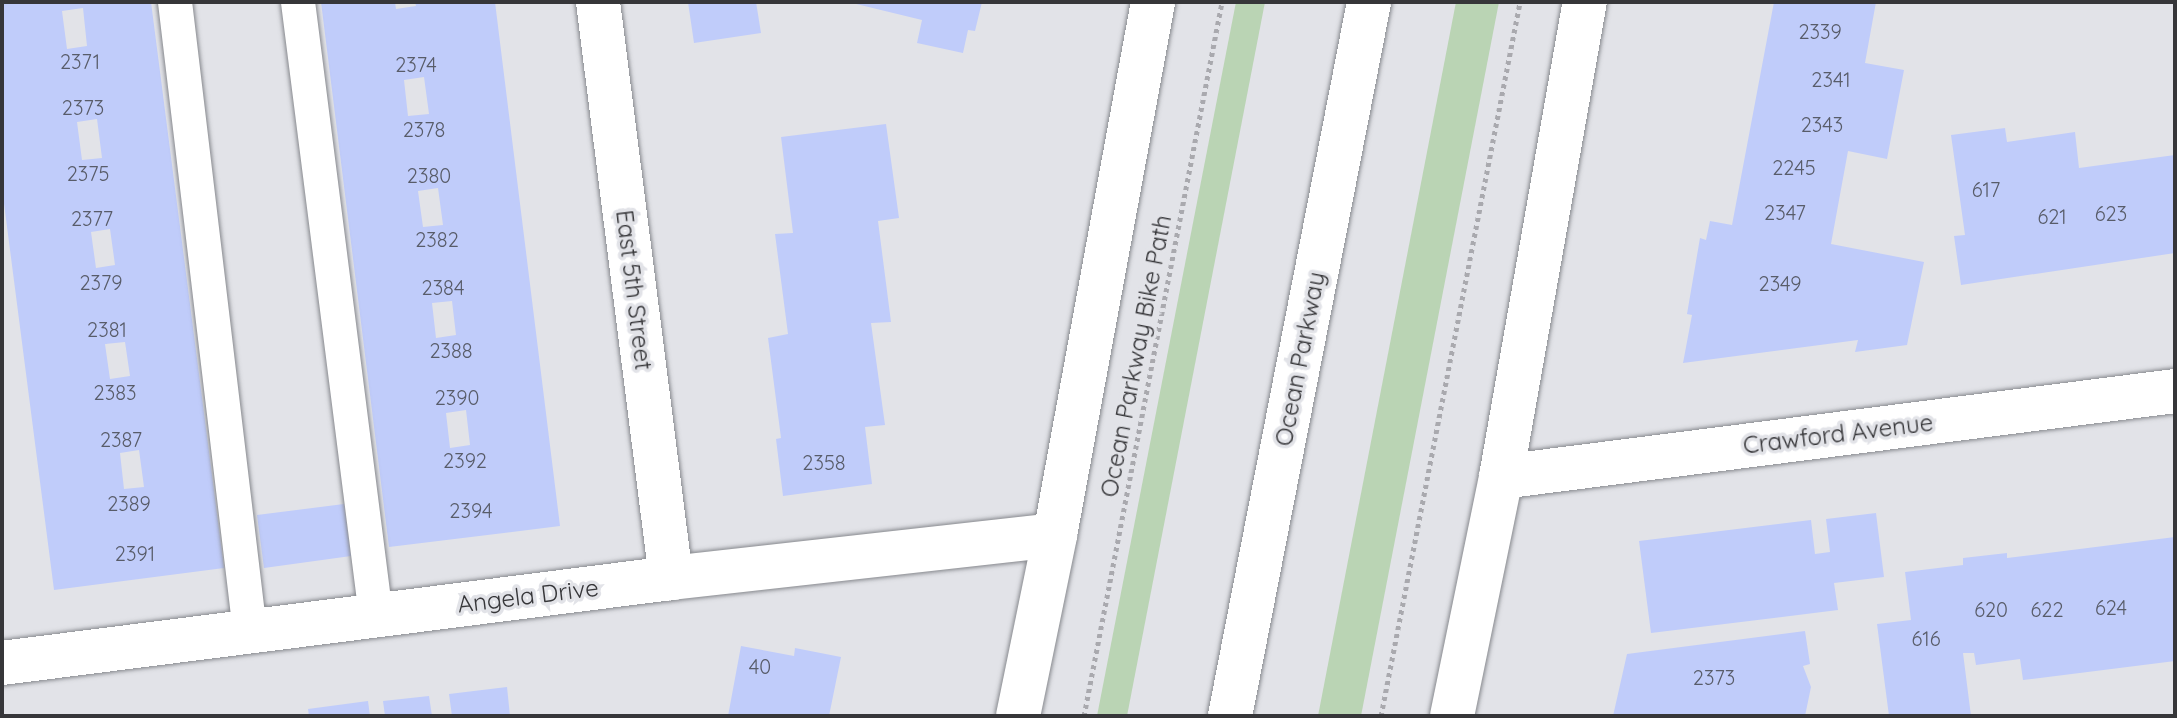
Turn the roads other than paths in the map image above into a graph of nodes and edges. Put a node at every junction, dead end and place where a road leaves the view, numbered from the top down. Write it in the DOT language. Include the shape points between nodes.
graph roads {
  1 [pos="175,2"];
  2 [pos="298,2"];
  3 [pos="598,2"];
  4 [pos="1153,2"];
  5 [pos="1369,2"];
  6 [pos="1585,2"];
  7 [pos="2175,391"];
  8 [pos="1501,477"];
  9 [pos="1055,535"];
  10 [pos="671,578"];
  11 [pos="376,616"];
  12 [pos="250,632"];
  13 [pos="2,663"];
  14 [pos="1018,716"];
  15 [pos="1230,716"];
  16 [pos="1452,716"];
  1 -- 12 [label="lane"];
  2 -- 11 [label="lane"];
  3 -- 10 [label="street, East 5th Street"];
  4 -- 9 [label="street"];
  5 -- 15 [label="street, Ocean Parkway"];
  6 -- 8 [label="street"];
  7 -- 8 [label="street, Crawford Avenue"];
  8 -- 16 [label="street"];
  9 -- 10 [label="street, Angela Drive"];
  9 -- 14 [label="street"];
  10 -- 11 [label="street, Angela Drive"];
  11 -- 12 [label="street, Angela Drive"];
  12 -- 13 [label="street, Angela Drive"];
}
